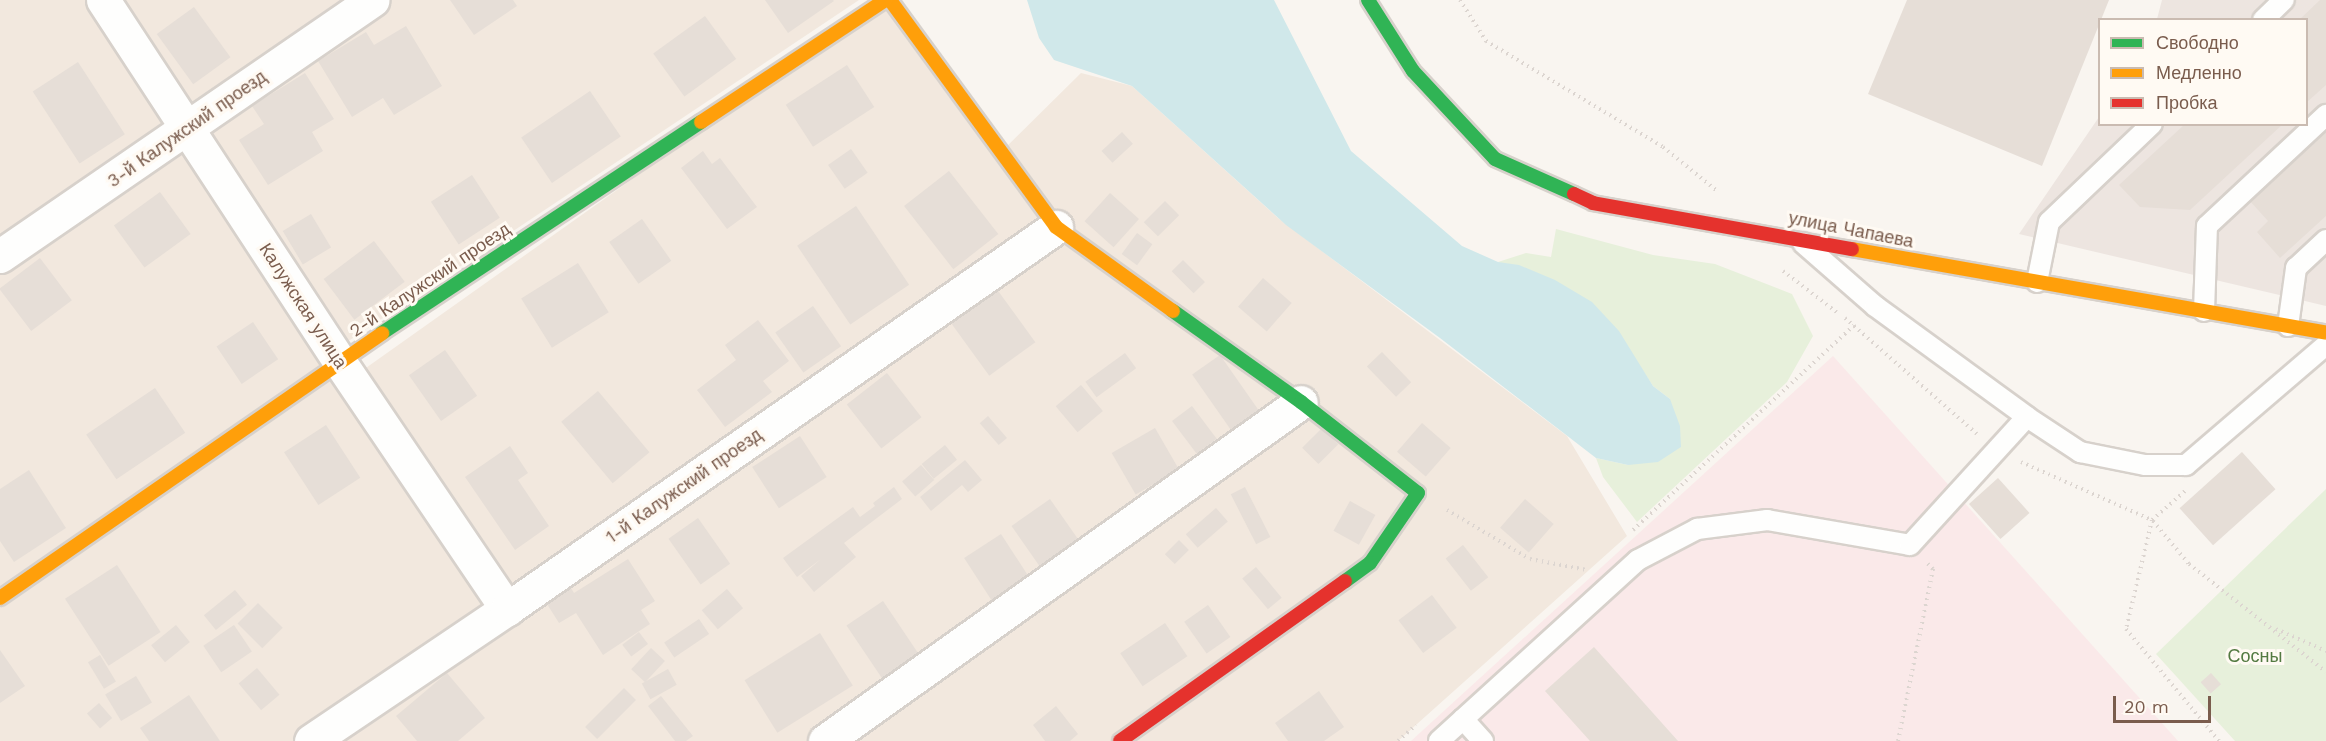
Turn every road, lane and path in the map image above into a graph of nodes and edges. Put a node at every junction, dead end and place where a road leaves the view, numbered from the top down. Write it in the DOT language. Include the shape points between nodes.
graph roads {
  1 [pos="103,0"];
  2 [pos="372,0"];
  3 [pos="885,0"];
  4 [pos="890,0"];
  5 [pos="1368,0"];
  6 [pos="1460,0"];
  7 [pos="2284,0"];
  8 [pos="2265,18"];
  9 [pos="2326,115"];
  10 [pos="2150,126"];
  11 [pos="187,129"];
  12 [pos="1724,197"];
  13 [pos="1056,227"];
  14 [pos="2326,240"];
  15 [pos="1801,241"];
  16 [pos="0,256"];
  17 [pos="2037,282"];
  18 [pos="1875,306"];
  19 [pos="2204,311"];
  20 [pos="2288,326"];
  21 [pos="2326,333"];
  22 [pos="2326,345"];
  23 [pos="339,361"];
  24 [pos="1301,402"];
  25 [pos="2027,417"];
  26 [pos="1418,493"];
  27 [pos="1627,536"];
  28 [pos="1910,545"];
  29 [pos="1581,578"];
  30 [pos="0,598"];
  31 [pos="507,609"];
  32 [pos="2270,627"];
  33 [pos="2326,651"];
  34 [pos="2326,672"];
  35 [pos="1424,718"];
  36 [pos="1463,719"];
  37 [pos="311,741"];
  38 [pos="825,741"];
  39 [pos="1120,741"];
  40 [pos="1398,741"];
  41 [pos="1439,741"];
  42 [pos="1483,741"];
  43 [pos="1898,741"];
  44 [pos="2219,741"];
  1 -- 11 [label="street, Калужская улица"];
  2 -- 11 [label="street, 3-й Калужский проезд"];
  3 -- 23 [label="street, 2-й Калужский проезд"];
  4 -- 13 [label="street"];
  5 -- 15 [label="street, улица Чапаева" via="1413,71 1495,159 1593,203"];
  6 -- 12 [label="path" via="1486,41 1664,147"];
  7 -- 8 [label="lane"];
  9 -- 19 [label="lane" via="2207,226"];
  10 -- 17 [label="lane" via="2049,222"];
  11 -- 16 [label="street, 3-й Калужский проезд"];
  11 -- 23 [label="street, Калужская улица"];
  13 -- 24 [label="street"];
  13 -- 31 [label="street, 1-й Калужский проезд"];
  14 -- 20 [label="lane" via="2296,268"];
  15 -- 17 [label="street, улица Чапаева"];
  15 -- 18 [label="lane"];
  17 -- 19 [label="street, улица Чапаева"];
  18 -- 25 [label="lane"];
  18 -- 27 [label="path"];
  19 -- 20 [label="street, улица Чапаева"];
  20 -- 21 [label="street, улица Чапаева"];
  22 -- 25 [label="lane" via="2186,465 2145,465 2080,452"];
  23 -- 30 [label="street, 2-й Калужский проезд"];
  23 -- 31 [label="street, Калужская улица"];
  24 -- 26 [label="street"];
  24 -- 38 [label="street"];
  25 -- 28 [label="lane"];
  26 -- 29 [label="path" via="1530,560 1590,570"];
  26 -- 39 [label="street" via="1370,563"];
  28 -- 36 [label="lane" via="1767,520 1697,529 1638,560"];
  28 -- 43 [label="path" via="1933,569"];
  31 -- 37 [label="street, 1-й Калужский проезд"];
  32 -- 33 [label="path"];
  32 -- 34 [label="path"];
  32 -- 44 [label="path" via="2189,564 2152,520 2126,629"];
  35 -- 40 [label="path"];
  36 -- 41 [label="lane"];
  36 -- 42 [label="lane"];
}
